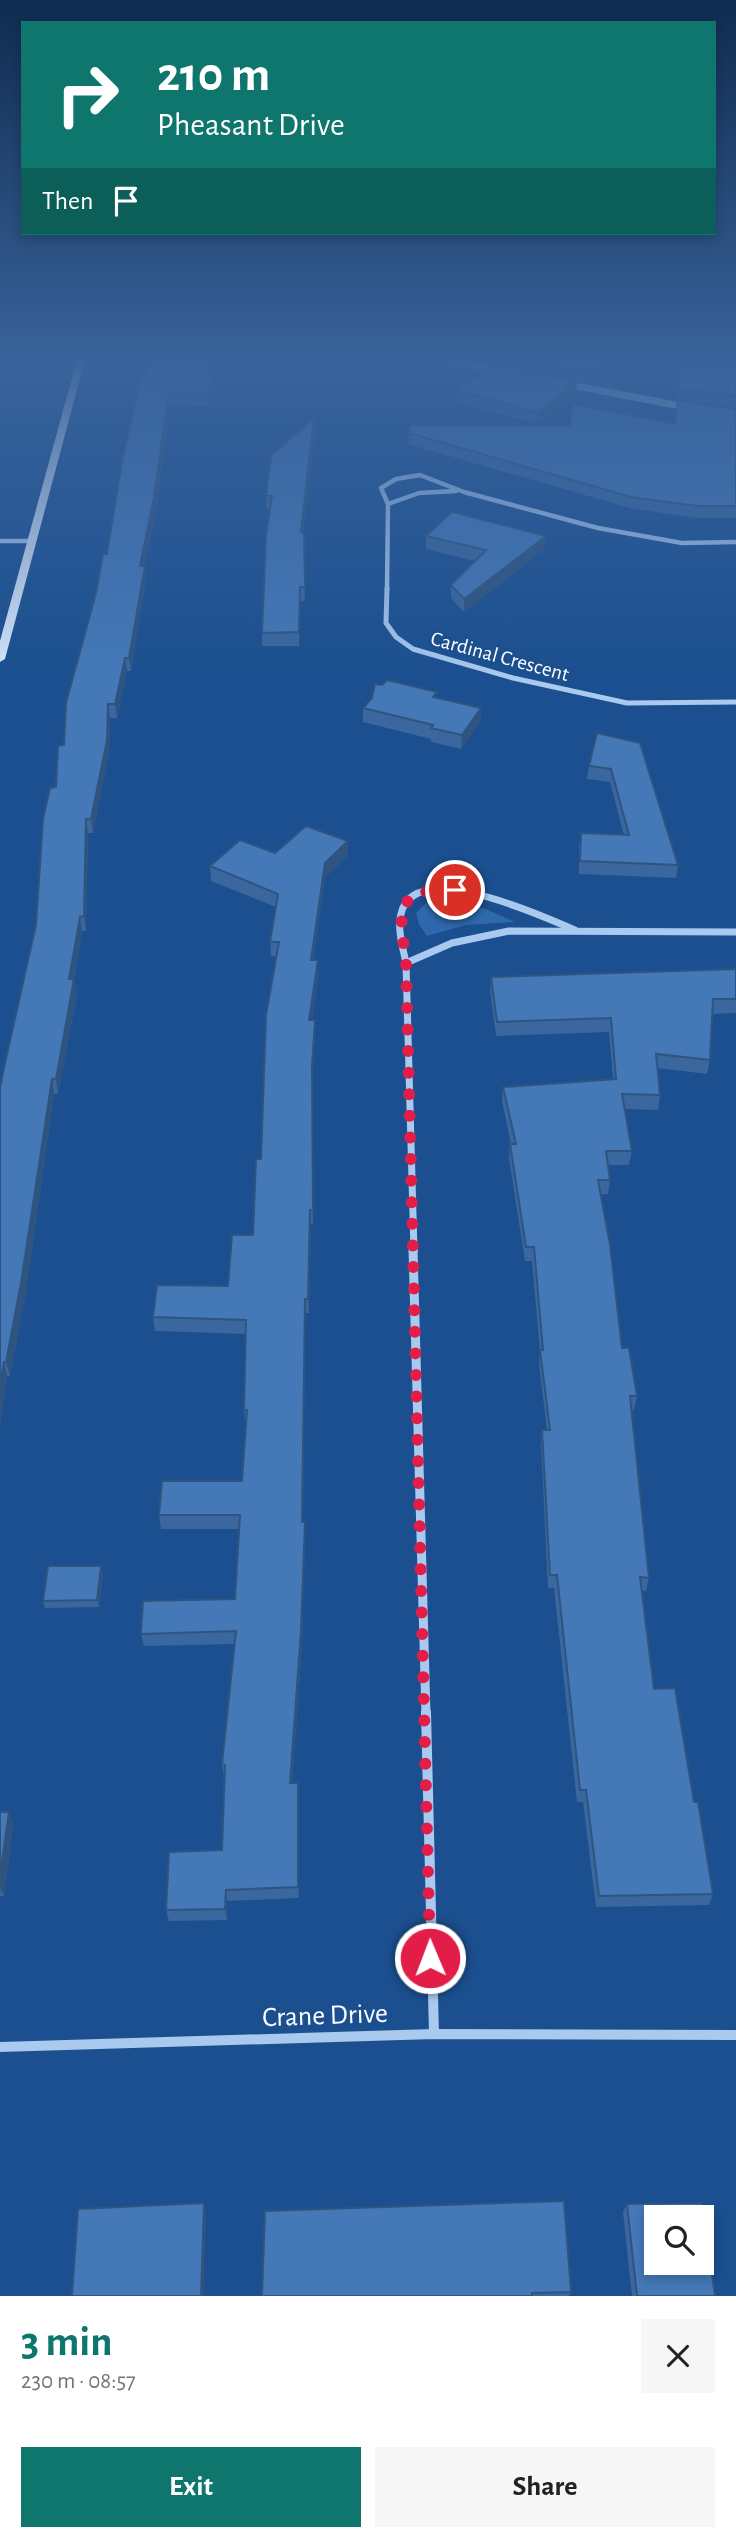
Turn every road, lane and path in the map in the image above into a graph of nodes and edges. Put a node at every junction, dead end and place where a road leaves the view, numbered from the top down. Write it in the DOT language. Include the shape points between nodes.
graph roads {
  1 [pos="52,463"];
  2 [pos="464,492"];
  3 [pos="388,503"];
  4 [pos="0,541"];
  5 [pos="31,541"];
  6 [pos="736,542"];
  7 [pos="0,659"];
  8 [pos="736,702"];
  9 [pos="575,930"];
  10 [pos="736,932"];
  11 [pos="406,963"];
  12 [pos="434,2034"];
  13 [pos="736,2035"];
  14 [pos="0,2047"];
  1 -- 5 [label="main road"];
  2 -- 3 [label="street, Cardinal Crescent" via="419,493"];
  2 -- 3 [label="street, Cardinal Crescent" via="431,478 407,476 381,488"];
  2 -- 6 [label="street, Cardinal Crescent" via="598,528 682,543"];
  3 -- 8 [label="street, Cardinal Crescent" via="386,623 413,649 513,678 627,703"];
  4 -- 5 [label="street"];
  5 -- 7 [label="main road"];
  9 -- 10 [label="street"];
  9 -- 11 [label="street" via="480,936"];
  9 -- 11 [label="street" via="481,894 435,889 407,902 400,913"];
  11 -- 12 [label="street"];
  12 -- 13 [label="street, Crane Drive"];
  12 -- 14 [label="street, Crane Drive"];
}
